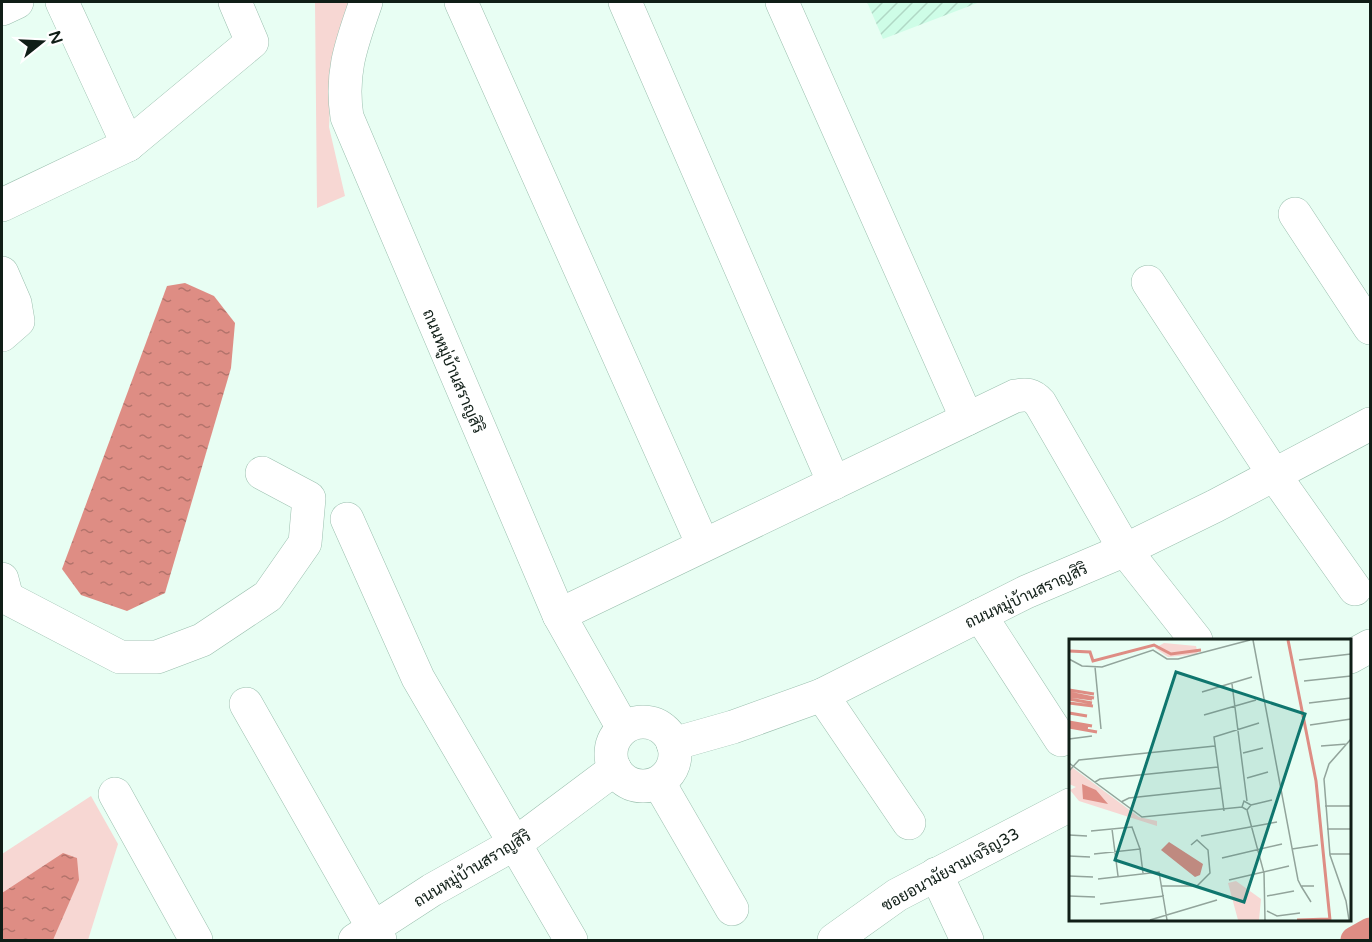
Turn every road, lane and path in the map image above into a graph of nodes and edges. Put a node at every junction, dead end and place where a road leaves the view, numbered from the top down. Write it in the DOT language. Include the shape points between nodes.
graph roads {
  1 [pos="17,2"];
  2 [pos="63,2"];
  3 [pos="235,2"];
  4 [pos="366,2"];
  5 [pos="461,2"];
  6 [pos="625,2"];
  7 [pos="782,2"];
  8 [pos="2,9"];
  9 [pos="128,144"];
  10 [pos="2,205"];
  11 [pos="1295,214"];
  12 [pos="2,273"];
  13 [pos="1148,282"];
  14 [pos="1371,328"];
  15 [pos="2,334"];
  16 [pos="967,419"];
  17 [pos="1371,424"];
  18 [pos="262,473"];
  19 [pos="1273,473"];
  20 [pos="834,483"];
  21 [pos="347,519"];
  22 [pos="703,545"];
  23 [pos="1125,550"];
  24 [pos="2,579"];
  25 [pos="1355,590"];
  26 [pos="559,615"];
  27 [pos="980,615"];
  28 [pos="1195,639"];
  29 [pos="1371,646"];
  30 [pos="1351,656"];
  31 [pos="822,695"];
  32 [pos="246,704"];
  33 [pos="623,728"];
  34 [pos="1061,740"];
  35 [pos="673,744"];
  36 [pos="615,769"];
  37 [pos="659,783"];
  38 [pos="115,794"];
  39 [pos="1069,806"];
  40 [pos="909,823"];
  41 [pos="516,843"];
  42 [pos="936,874"];
  43 [pos="732,909"];
  44 [pos="369,937"];
  45 [pos="196,940"];
  46 [pos="572,940"];
  47 [pos="834,940"];
  48 [pos="967,940"];
  1 -- 8 [label="street"];
  2 -- 9 [label="street"];
  3 -- 9 [label="street" via="252,42"];
  4 -- 26 [label="street, ถนนหมู่บ้านสราญสิริ" via="345,65 346,117"];
  5 -- 22 [label="street"];
  6 -- 20 [label="street"];
  7 -- 16 [label="street"];
  9 -- 10 [label="street"];
  11 -- 14 [label="street"];
  12 -- 15 [label="street" via="18,321"];
  13 -- 19 [label="street"];
  16 -- 20 [label="street"];
  16 -- 23 [label="street" via="1015,396 1034,396 1055,424"];
  17 -- 19 [label="street, ถนนหมู่บ้านสราญสิริ"];
  18 -- 24 [label="street" via="309,498 305,543 268,596 202,640 157,657 120,657 7,598"];
  19 -- 23 [label="street, ถนนหมู่บ้านสราญสิริ"];
  19 -- 25 [label="street"];
  20 -- 22 [label="street"];
  21 -- 41 [label="street" via="418,678"];
  22 -- 26 [label="street"];
  23 -- 27 [label="street, ถนนหมู่บ้านสราญสิริ"];
  23 -- 28 [label="street"];
  26 -- 33 [label="street, ถนนหมู่บ้านสราญสิริ"];
  27 -- 31 [label="street, ถนนหมู่บ้านสราญสิริ"];
  27 -- 34 [label="street"];
  29 -- 30 [label="street"];
  31 -- 35 [label="street, ถนนหมู่บ้านสราญสิริ" via="733,728"];
  31 -- 40 [label="street"];
  32 -- 44 [label="street"];
  33 -- 35 [label="street" via="633,722 656,724 666,730"];
  33 -- 36 [label="street" via="610,752"];
  35 -- 37 [label="street" via="674,764"];
  36 -- 37 [label="street" via="633,785 647,787"];
  36 -- 41 [label="street, ถนนหมู่บ้านสราญสิริ"];
  37 -- 43 [label="street"];
  38 -- 45 [label="street"];
  39 -- 42 [label="street, ซอยอนามัยงามเจริญ33"];
  41 -- 44 [label="street, ถนนหมู่บ้านสราญสิริ" via="432,890"];
  41 -- 46 [label="street"];
  42 -- 47 [label="street, ซอยอนามัยงามเจริญ33" via="897,895"];
  42 -- 48 [label="street"];
}
